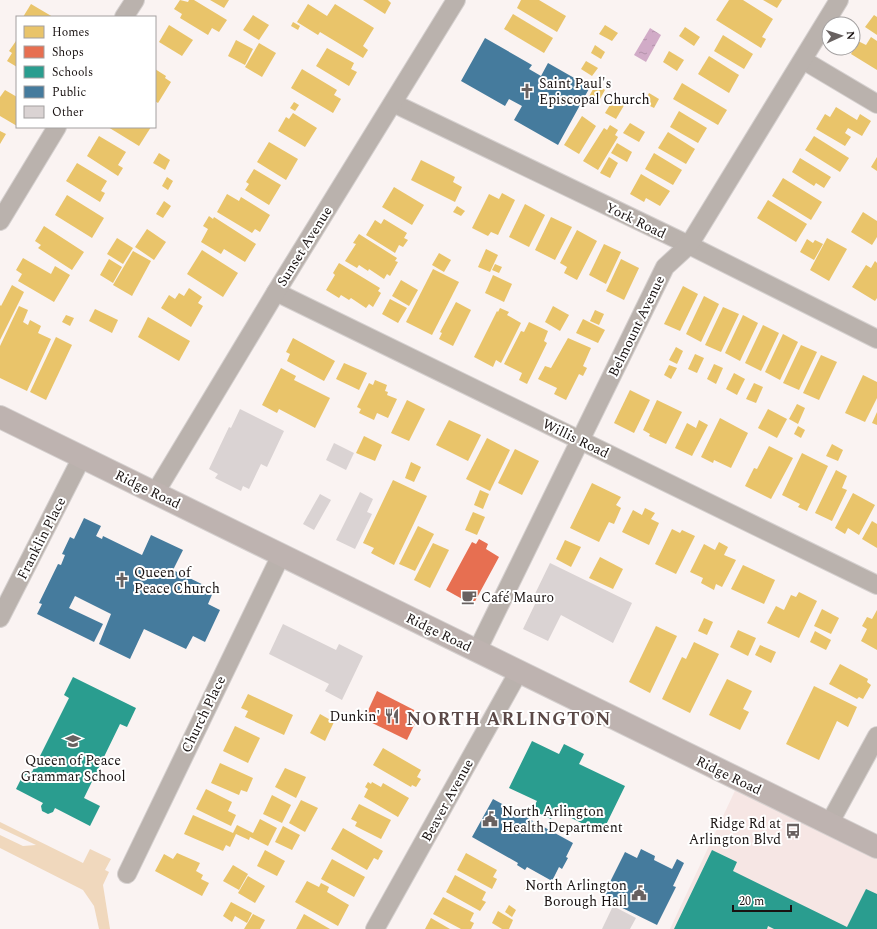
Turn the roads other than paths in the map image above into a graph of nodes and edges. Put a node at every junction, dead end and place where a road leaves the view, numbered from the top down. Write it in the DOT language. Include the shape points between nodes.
graph roads {
  1 [pos="134,0"];
  2 [pos="456,0"];
  3 [pos="839,0"];
  4 [pos="125,16"];
  5 [pos="803,60"];
  6 [pos="393,103"];
  7 [pos="877,104"];
  8 [pos="56,128"];
  9 [pos="0,221"];
  10 [pos="689,245"];
  11 [pos="276,292"];
  12 [pos="877,339"];
  13 [pos="0,417"];
  14 [pos="580,440"];
  15 [pos="82,457"];
  16 [pos="155,493"];
  17 [pos="281,554"];
  18 [pos="877,585"];
  19 [pos="0,618"];
  20 [pos="477,651"];
  21 [pos="519,671"];
  22 [pos="877,736"];
  23 [pos="829,824"];
  24 [pos="877,847"];
  25 [pos="127,874"];
  26 [pos="375,929"];
  1 -- 4 [label="street"];
  2 -- 6 [label="street, Sunset Avenue"];
  3 -- 5 [label="street, Belmount Avenue"];
  5 -- 7 [label="street"];
  5 -- 10 [label="street, Belmount Avenue"];
  6 -- 10 [label="street, York Road"];
  6 -- 11 [label="street, Sunset Avenue"];
  8 -- 9 [label="street"];
  10 -- 12 [label="street, York Road"];
  10 -- 14 [label="street, Belmount Avenue" via="665,267"];
  11 -- 14 [label="street, Willis Road"];
  11 -- 16 [label="street, Sunset Avenue"];
  13 -- 15 [label="main road, Ridge Road"];
  14 -- 18 [label="street, Willis Road"];
  14 -- 20 [label="street, Belmount Avenue"];
  15 -- 16 [label="main road, Ridge Road"];
  15 -- 19 [label="street, Franklin Place"];
  16 -- 17 [label="main road, Ridge Road"];
  17 -- 20 [label="main road, Ridge Road"];
  17 -- 25 [label="street, Church Place"];
  20 -- 21 [label="main road, Ridge Road"];
  21 -- 23 [label="main road, Ridge Road"];
  21 -- 26 [label="street, Beaver Avenue"];
  22 -- 23 [label="street"];
  23 -- 24 [label="main road, Ridge Road"];
}
